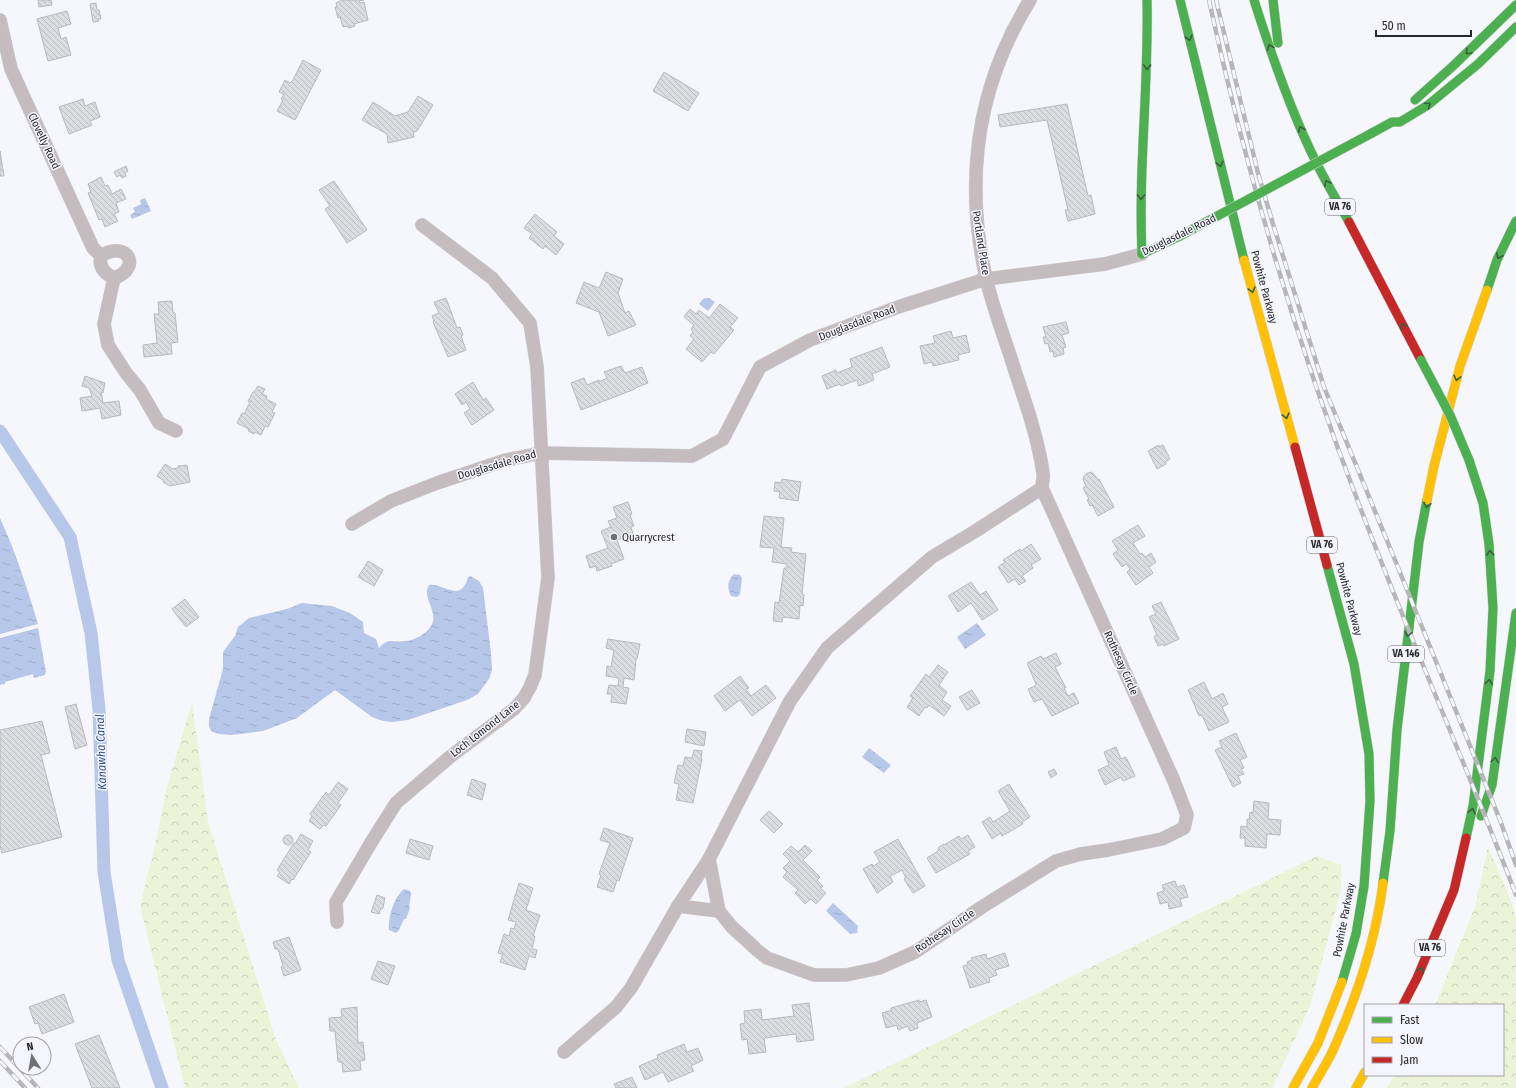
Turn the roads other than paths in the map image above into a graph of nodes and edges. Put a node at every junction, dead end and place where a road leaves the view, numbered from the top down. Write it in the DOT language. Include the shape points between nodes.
graph roads {
  1 [pos="1030,0"];
  2 [pos="1147,0"];
  3 [pos="1180,0"];
  4 [pos="1254,0"];
  5 [pos="1273,0"];
  6 [pos="1516,5"];
  7 [pos="0,20"];
  8 [pos="1516,27"];
  9 [pos="1288,97"];
  10 [pos="1392,122"];
  11 [pos="1516,220"];
  12 [pos="422,225"];
  13 [pos="1142,254"];
  14 [pos="102,256"];
  15 [pos="114,278"];
  16 [pos="986,279"];
  17 [pos="176,431"];
  18 [pos="541,453"];
  19 [pos="1042,488"];
  20 [pos="352,524"];
  21 [pos="1516,613"];
  22 [pos="709,859"];
  23 [pos="1454,890"];
  24 [pos="678,906"];
  25 [pos="719,910"];
  26 [pos="337,922"];
  27 [pos="1404,1004"];
  28 [pos="564,1052"];
  29 [pos="1364,1074"];
  30 [pos="1293,1088"];
  31 [pos="1312,1088"];
  32 [pos="1356,1088"];
  1 -- 16 [label="street, Portland Place" via="1006,41 989,87 982,119 974,189"];
  2 -- 13 [label="main road, one-way" via="1146,100 1141,176"];
  3 -- 30 [label="main road, Powhite Parkway / VA 76, one-way" via="1237,235 1354,664 1369,754 1368,842 1356,934 1341,987 1321,1036"];
  9 -- 4 [label="main road, VA 76, one-way"];
  5 -- 9 [label="main road"];
  6 -- 10 [label="main road, Douglasdale Road, one-way" via="1424,93 1396,115"];
  7 -- 14 [label="street, Clovelly Road" via="10,69 93,248"];
  10 -- 8 [label="main road, Douglasdale Road, one-way" via="1400,122 1428,105 1478,64"];
  23 -- 9 [label="main road, VA 76, one-way, bridge" via="1473,806 1490,671 1493,608 1489,544 1483,503 1450,415 1315,160"];
  10 -- 13 [label="main road, Douglasdale Road, bridge"];
  11 -- 31 [label="main road, VA 146, one-way" via="1497,260 1460,366 1434,466 1420,542 1397,730 1390,830 1382,892 1373,935 1356,992 1334,1049"];
  12 -- 18 [label="street, Loch Lomond Lane" via="492,278 530,323 538,367"];
  13 -- 16 [label="street, Douglasdale Road" via="1105,264"];
  14 -- 15 [label="street, Clovelly Road" via="101,268"];
  14 -- 15 [label="street" via="109,251 119,251 129,256 130,265 126,271"];
  15 -- 17 [label="street" via="104,324 108,345 140,390 159,423"];
  16 -- 18 [label="street, Douglasdale Road" via="898,307 810,340 760,367 723,439 692,456"];
  16 -- 19 [label="street, Portland Place" via="1031,422 1044,474"];
  18 -- 20 [label="street, Douglasdale Road" via="506,460 438,483 391,501"];
  18 -- 26 [label="street, Loch Lomond Lane" via="548,578 535,675 530,687 514,709 396,803 336,902"];
  19 -- 22 [label="street" via="932,557 827,648 790,701"];
  19 -- 25 [label="street, Rothesay Circle" via="1174,781 1187,815 1184,828 1162,839 1056,861 985,904 915,952 879,968 846,975 814,974 767,958 732,927"];
  23 -- 21 [label="main road, one-way" via="1492,785"];
  22 -- 24 [label="street"];
  22 -- 25 [label="street, Rothesay Circle"];
  27 -- 23 [label="main road, VA 76, one-way"];
  24 -- 25 [label="street"];
  24 -- 28 [label="street" via="627,993 616,1007"];
  29 -- 32 [label="main road"];
}
